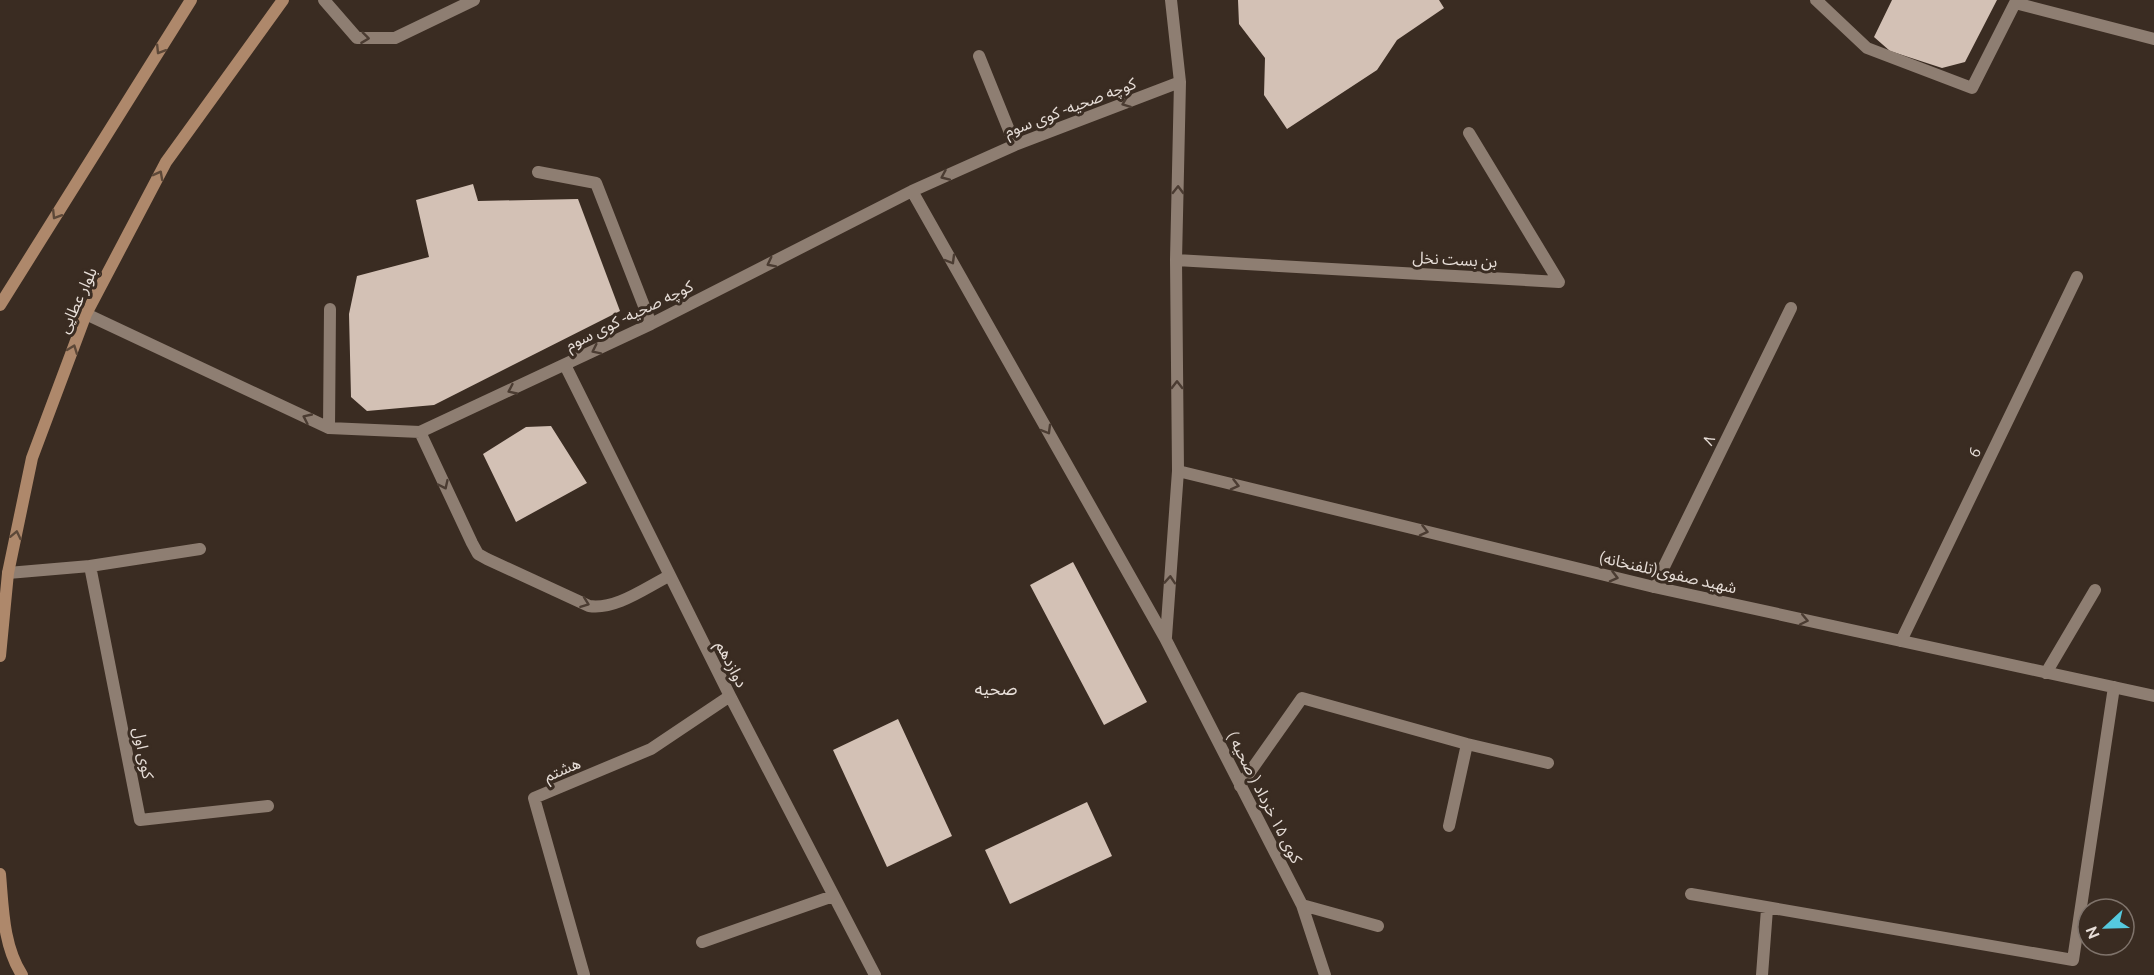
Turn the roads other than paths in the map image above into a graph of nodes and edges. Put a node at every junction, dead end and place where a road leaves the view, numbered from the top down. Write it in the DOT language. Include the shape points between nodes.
graph roads {
  1 [pos="191,0"];
  2 [pos="273,0"];
  3 [pos="283,0"];
  4 [pos="324,0"];
  5 [pos="474,0"];
  6 [pos="1171,0"];
  7 [pos="1816,0"];
  8 [pos="273,16"];
  9 [pos="2154,39"];
  10 [pos="979,56"];
  11 [pos="1180,82"];
  12 [pos="1469,133"];
  13 [pos="1016,145"];
  14 [pos="538,172"];
  15 [pos="912,191"];
  16 [pos="1176,260"];
  17 [pos="2077,277"];
  18 [pos="2,295"];
  19 [pos="1791,308"];
  20 [pos="330,309"];
  21 [pos="86,314"];
  22 [pos="651,324"];
  23 [pos="565,365"];
  24 [pos="329,428"];
  25 [pos="420,432"];
  26 [pos="1178,471"];
  27 [pos="200,549"];
  28 [pos="90,566"];
  29 [pos="8,573"];
  30 [pos="669,576"];
  31 [pos="1654,587"];
  32 [pos="2095,590"];
  33 [pos="1165,638"];
  34 [pos="1901,641"];
  35 [pos="0,656"];
  36 [pos="2046,673"];
  37 [pos="2114,687"];
  38 [pos="730,696"];
  39 [pos="2154,696"];
  40 [pos="1467,744"];
  41 [pos="1548,764"];
  42 [pos="1240,786"];
  43 [pos="268,806"];
  44 [pos="1449,826"];
  45 [pos="0,874"];
  46 [pos="1690,894"];
  47 [pos="833,896"];
  48 [pos="1302,905"];
  49 [pos="1767,909"];
  50 [pos="1378,926"];
  51 [pos="702,942"];
  52 [pos="22,975"];
  53 [pos="584,975"];
  54 [pos="875,975"];
  55 [pos="1325,975"];
  56 [pos="1762,975"];
  1 -- 18 [label="main road, one-way"];
  2 -- 8 [label="main road"];
  3 -- 8 [label="main road, بلوار عطایی"];
  4 -- 5 [label="street, one-way" via="357,38 388,39"];
  6 -- 11 [label="street"];
  7 -- 9 [label="street" via="1867,48 1971,88 2015,3"];
  21 -- 8 [label="main road, بلوار عطایی, one-way" via="166,162"];
  10 -- 13 [label="street"];
  11 -- 13 [label="street, کوچه صحیه- کوی سوم, one-way"];
  16 -- 11 [label="street, one-way"];
  12 -- 16 [label="street, بن بست نخل" via="1559,282"];
  13 -- 15 [label="street, کوچه صحیه- کوی سوم, one-way"];
  14 -- 22 [label="street" via="596,183"];
  15 -- 22 [label="street, کوچه صحیه- کوی سوم, one-way"];
  15 -- 33 [label="street, کوی ۱۵ خرداد ( صحیه ), one-way"];
  26 -- 16 [label="street, one-way"];
  17 -- 34 [label="street, 6"];
  19 -- 31 [label="street, ۸"];
  20 -- 24 [label="street"];
  24 -- 21 [label="street, کوچه صحیه- کوی سوم, one-way"];
  29 -- 21 [label="main road, بلوار عطایی, one-way" via="32,459"];
  22 -- 23 [label="street, کوچه صحیه- کوی سوم, one-way"];
  23 -- 25 [label="street, کوچه صحیه- کوی سوم, one-way"];
  23 -- 30 [label="street, دوازدهم"];
  24 -- 25 [label="street, کوچه صحیه- کوی سوم"];
  25 -- 30 [label="street, one-way" via="478,554 600,608"];
  26 -- 31 [label="street, شهید صفوی(تلفنخانه), one-way"];
  33 -- 26 [label="street, one-way"];
  27 -- 28 [label="street"];
  28 -- 29 [label="street"];
  28 -- 43 [label="street, کوی اول" via="140,820"];
  29 -- 35 [label="main road, بلوار عطایی"];
  30 -- 38 [label="street, دوازدهم"];
  31 -- 34 [label="street, شهید صفوی(تلفنخانه), one-way"];
  32 -- 36 [label="street"];
  33 -- 42 [label="street, کوی ۱۵ خرداد ( صحیه )"];
  34 -- 36 [label="street, شهید صفوی(تلفنخانه)"];
  36 -- 37 [label="street, شهید صفوی(تلفنخانه)"];
  37 -- 39 [label="street, شهید صفوی(تلفنخانه)"];
  37 -- 49 [label="street" via="2073,960"];
  38 -- 47 [label="street, دوازدهم"];
  38 -- 53 [label="street, هشتم" via="651,749 534,798"];
  40 -- 41 [label="street"];
  40 -- 42 [label="street" via="1302,698"];
  40 -- 44 [label="street"];
  42 -- 48 [label="street, کوی ۱۵ خرداد ( صحیه )"];
  45 -- 52 [label="main road" via="6,931"];
  46 -- 49 [label="street"];
  47 -- 51 [label="street"];
  47 -- 54 [label="street, دوازدهم"];
  48 -- 50 [label="street"];
  48 -- 55 [label="street, کوی ۱۵ خرداد ( صحیه )"];
  49 -- 56 [label="street"];
}
